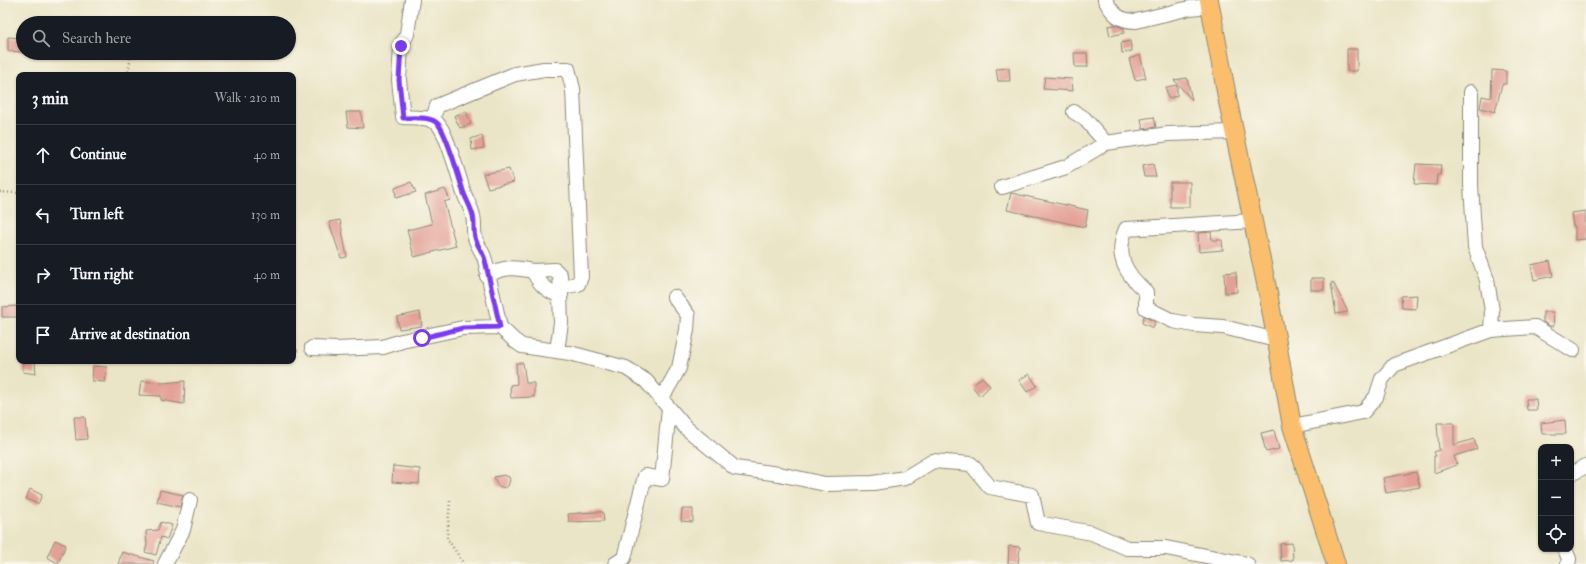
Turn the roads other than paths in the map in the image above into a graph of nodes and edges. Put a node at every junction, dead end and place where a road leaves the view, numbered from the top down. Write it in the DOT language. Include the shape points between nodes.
graph roads {
  1 [pos="412,0"];
  2 [pos="1105,0"];
  3 [pos="1209,3"];
  4 [pos="1471,92"];
  5 [pos="1074,112"];
  6 [pos="432,121"];
  7 [pos="1234,132"];
  8 [pos="1106,143"];
  9 [pos="1002,187"];
  10 [pos="1252,221"];
  11 [pos="533,271"];
  12 [pos="487,276"];
  13 [pos="561,291"];
  14 [pos="674,297"];
  15 [pos="500,327"];
  16 [pos="1491,330"];
  17 [pos="1276,340"];
  18 [pos="312,348"];
  19 [pos="1573,350"];
  20 [pos="558,351"];
  21 [pos="665,404"];
  22 [pos="1292,426"];
  23 [pos="1586,466"];
  24 [pos="1574,472"];
  25 [pos="190,500"];
  26 [pos="1566,552"];
  27 [pos="165,564"];
  28 [pos="616,564"];
  29 [pos="1247,564"];
  30 [pos="1336,564"];
  31 [pos="1568,564"];
  1 -- 6 [label="street" via="407,34 401,46 399,80 403,118"];
  2 -- 3 [label="street" via="1112,14 1129,21"];
  3 -- 7 [label="main road"];
  4 -- 16 [label="street" via="1471,185 1476,247 1487,280 1492,311"];
  5 -- 8 [label="street" via="1084,118"];
  6 -- 12 [label="street" via="438,124 444,135 461,180 473,216 475,238 482,249"];
  6 -- 13 [label="street" via="437,106 515,74 544,69 568,69 573,89 581,277 578,284"];
  7 -- 8 [label="street" via="1168,134"];
  7 -- 10 [label="main road"];
  8 -- 9 [label="street" via="1066,167"];
  10 -- 17 [label="main road"];
  10 -- 17 [label="street" via="1126,229 1122,239 1121,257 1134,282 1146,292 1146,308 1159,316 1173,321 1223,327"];
  11 -- 12 [label="street" via="516,267 504,268"];
  11 -- 13 [label="street" via="547,291"];
  11 -- 13 [label="street" via="555,270 560,275"];
  12 -- 15 [label="street"];
  13 -- 20 [label="street"];
  14 -- 21 [label="street" via="688,315 687,330 679,368 666,391"];
  15 -- 18 [label="street" via="463,328 383,347"];
  15 -- 20 [label="street" via="522,346"];
  16 -- 19 [label="street" via="1535,327"];
  16 -- 22 [label="street" via="1394,366 1382,379 1376,397 1362,412"];
  17 -- 22 [label="main road"];
  20 -- 21 [label="street" via="626,368 646,381"];
  21 -- 28 [label="street" via="662,479 645,476 624,558"];
  21 -- 29 [label="street" via="686,428 735,468 825,484 841,484 905,478 933,461 971,464 990,487 1032,494 1038,523 1092,533 1127,548 1166,548"];
  22 -- 30 [label="main road"];
  23 -- 24 [label="street"];
  25 -- 27 [label="street" via="183,530"];
  26 -- 31 [label="street"];
}
